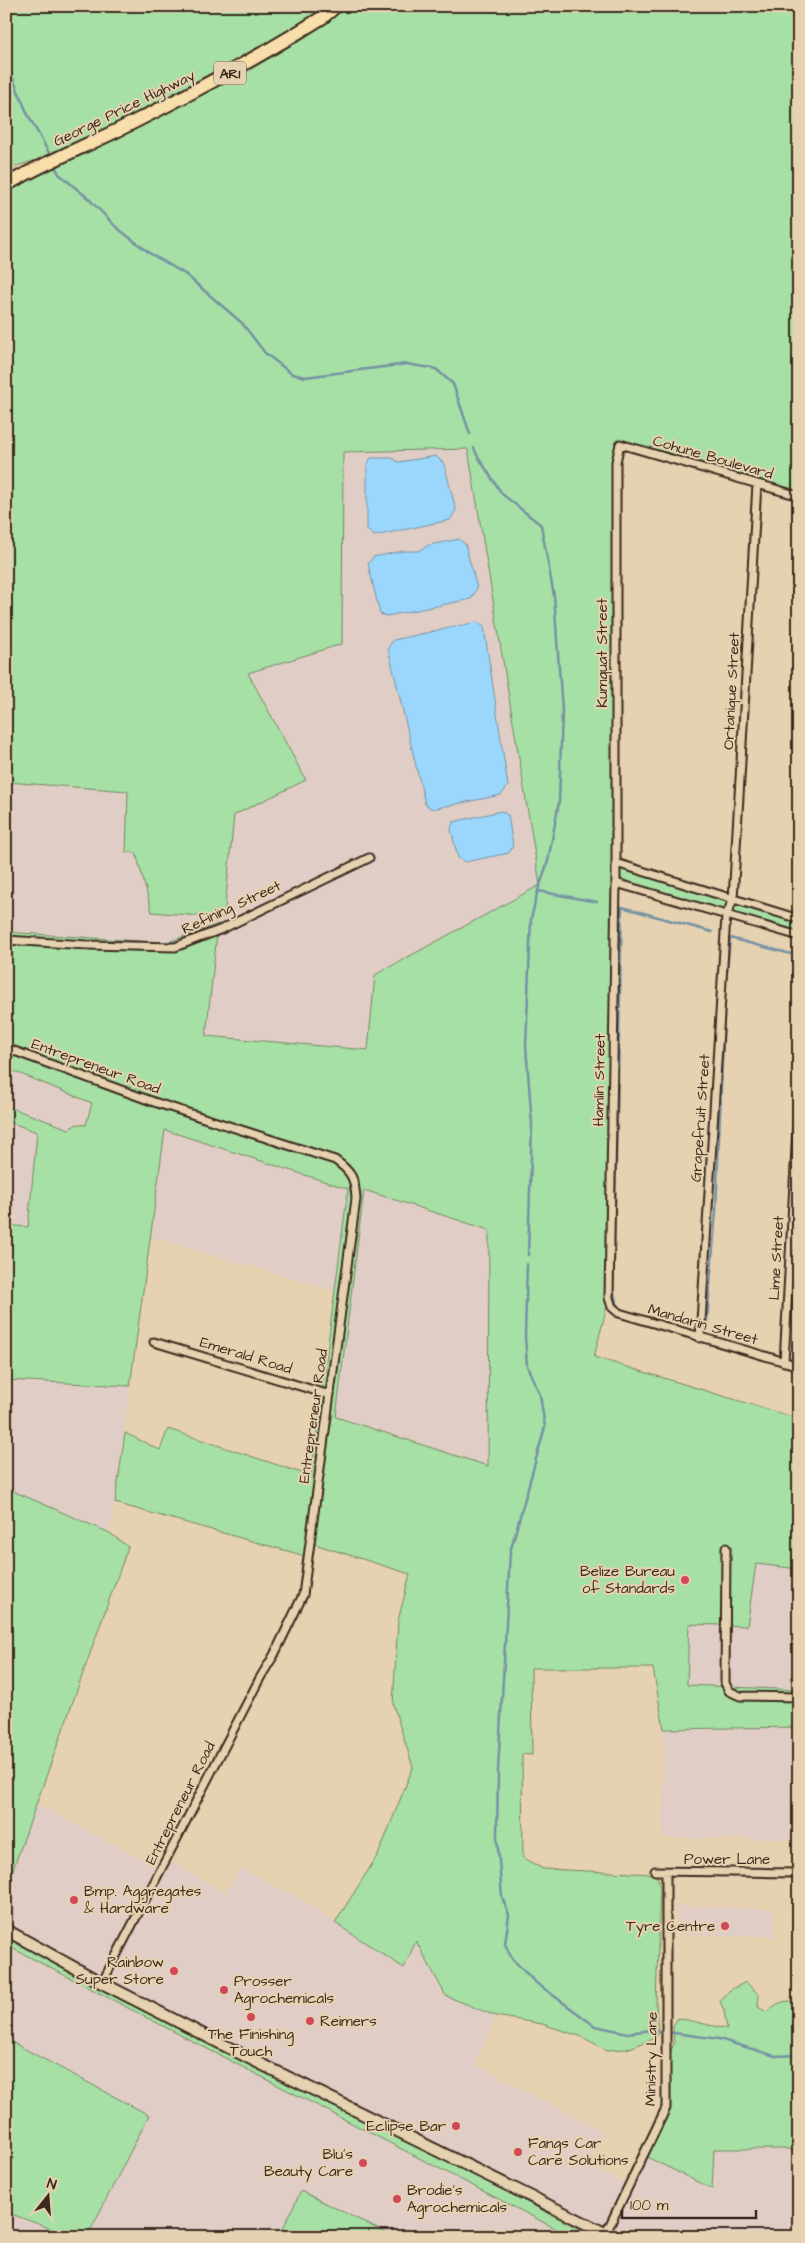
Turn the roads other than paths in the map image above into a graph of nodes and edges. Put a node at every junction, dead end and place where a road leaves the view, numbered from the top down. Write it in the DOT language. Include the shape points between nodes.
graph roads {
  1 [pos="336,6"];
  2 [pos="26,173"];
  3 [pos="6,176"];
  4 [pos="6,184"];
  5 [pos="620,444"];
  6 [pos="757,484"];
  7 [pos="799,496"];
  8 [pos="369,858"];
  9 [pos="616,863"];
  10 [pos="616,883"];
  11 [pos="733,900"];
  12 [pos="726,916"];
  13 [pos="799,920"];
  14 [pos="799,936"];
  15 [pos="6,940"];
  16 [pos="6,1048"];
  17 [pos="799,1095"];
  18 [pos="609,1298"];
  19 [pos="700,1338"];
  20 [pos="154,1342"];
  21 [pos="784,1362"];
  22 [pos="799,1366"];
  23 [pos="330,1395"];
  24 [pos="726,1548"];
  25 [pos="799,1697"];
  26 [pos="655,1871"];
  27 [pos="666,1872"];
  28 [pos="799,1872"];
  29 [pos="6,1930"];
  30 [pos="102,1983"];
  31 [pos="609,2235"];
  1 -- 2 [label="highway, George Price Highway / AR1" via="222,78"];
  2 -- 3 [label="highway, George Price Highway / AR1"];
  2 -- 4 [label="highway, George Price Highway / AR1"];
  5 -- 6 [label="street, Cohune Boulevard"];
  5 -- 9 [label="street, Kumquat Street" via="616,462"];
  6 -- 7 [label="street, Cohune Boulevard"];
  6 -- 11 [label="street, Ortanique Street"];
  8 -- 15 [label="street, Refining Street" via="222,929 175,947"];
  9 -- 10 [label="street, Hamlin Street"];
  9 -- 11 [label="street"];
  10 -- 12 [label="street"];
  10 -- 18 [label="street, Hamlin Street"];
  11 -- 12 [label="street, Grapefruit Street"];
  11 -- 13 [label="street"];
  12 -- 14 [label="street"];
  12 -- 19 [label="street, Grapefruit Street"];
  16 -- 23 [label="street, Entrepreneur Road" via="154,1102 335,1160 347,1169 355,1182 356,1199"];
  17 -- 21 [label="street, Lime Street"];
  18 -- 19 [label="street, Mandarin Street" via="618,1313"];
  19 -- 21 [label="street, Mandarin Street"];
  20 -- 23 [label="street, Emerald Road"];
  21 -- 22 [label="street, Mandarin Street"];
  23 -- 30 [label="street, Entrepreneur Road" via="303,1595"];
  24 -- 25 [label="street" via="724,1677 729,1691 740,1696"];
  26 -- 27 [label="street, Power Lane"];
  27 -- 28 [label="street, Power Lane"];
  27 -- 31 [label="street, Ministry Lane" via="666,2108"];
  29 -- 30 [label="main road"];
  30 -- 31 [label="main road"];
}
